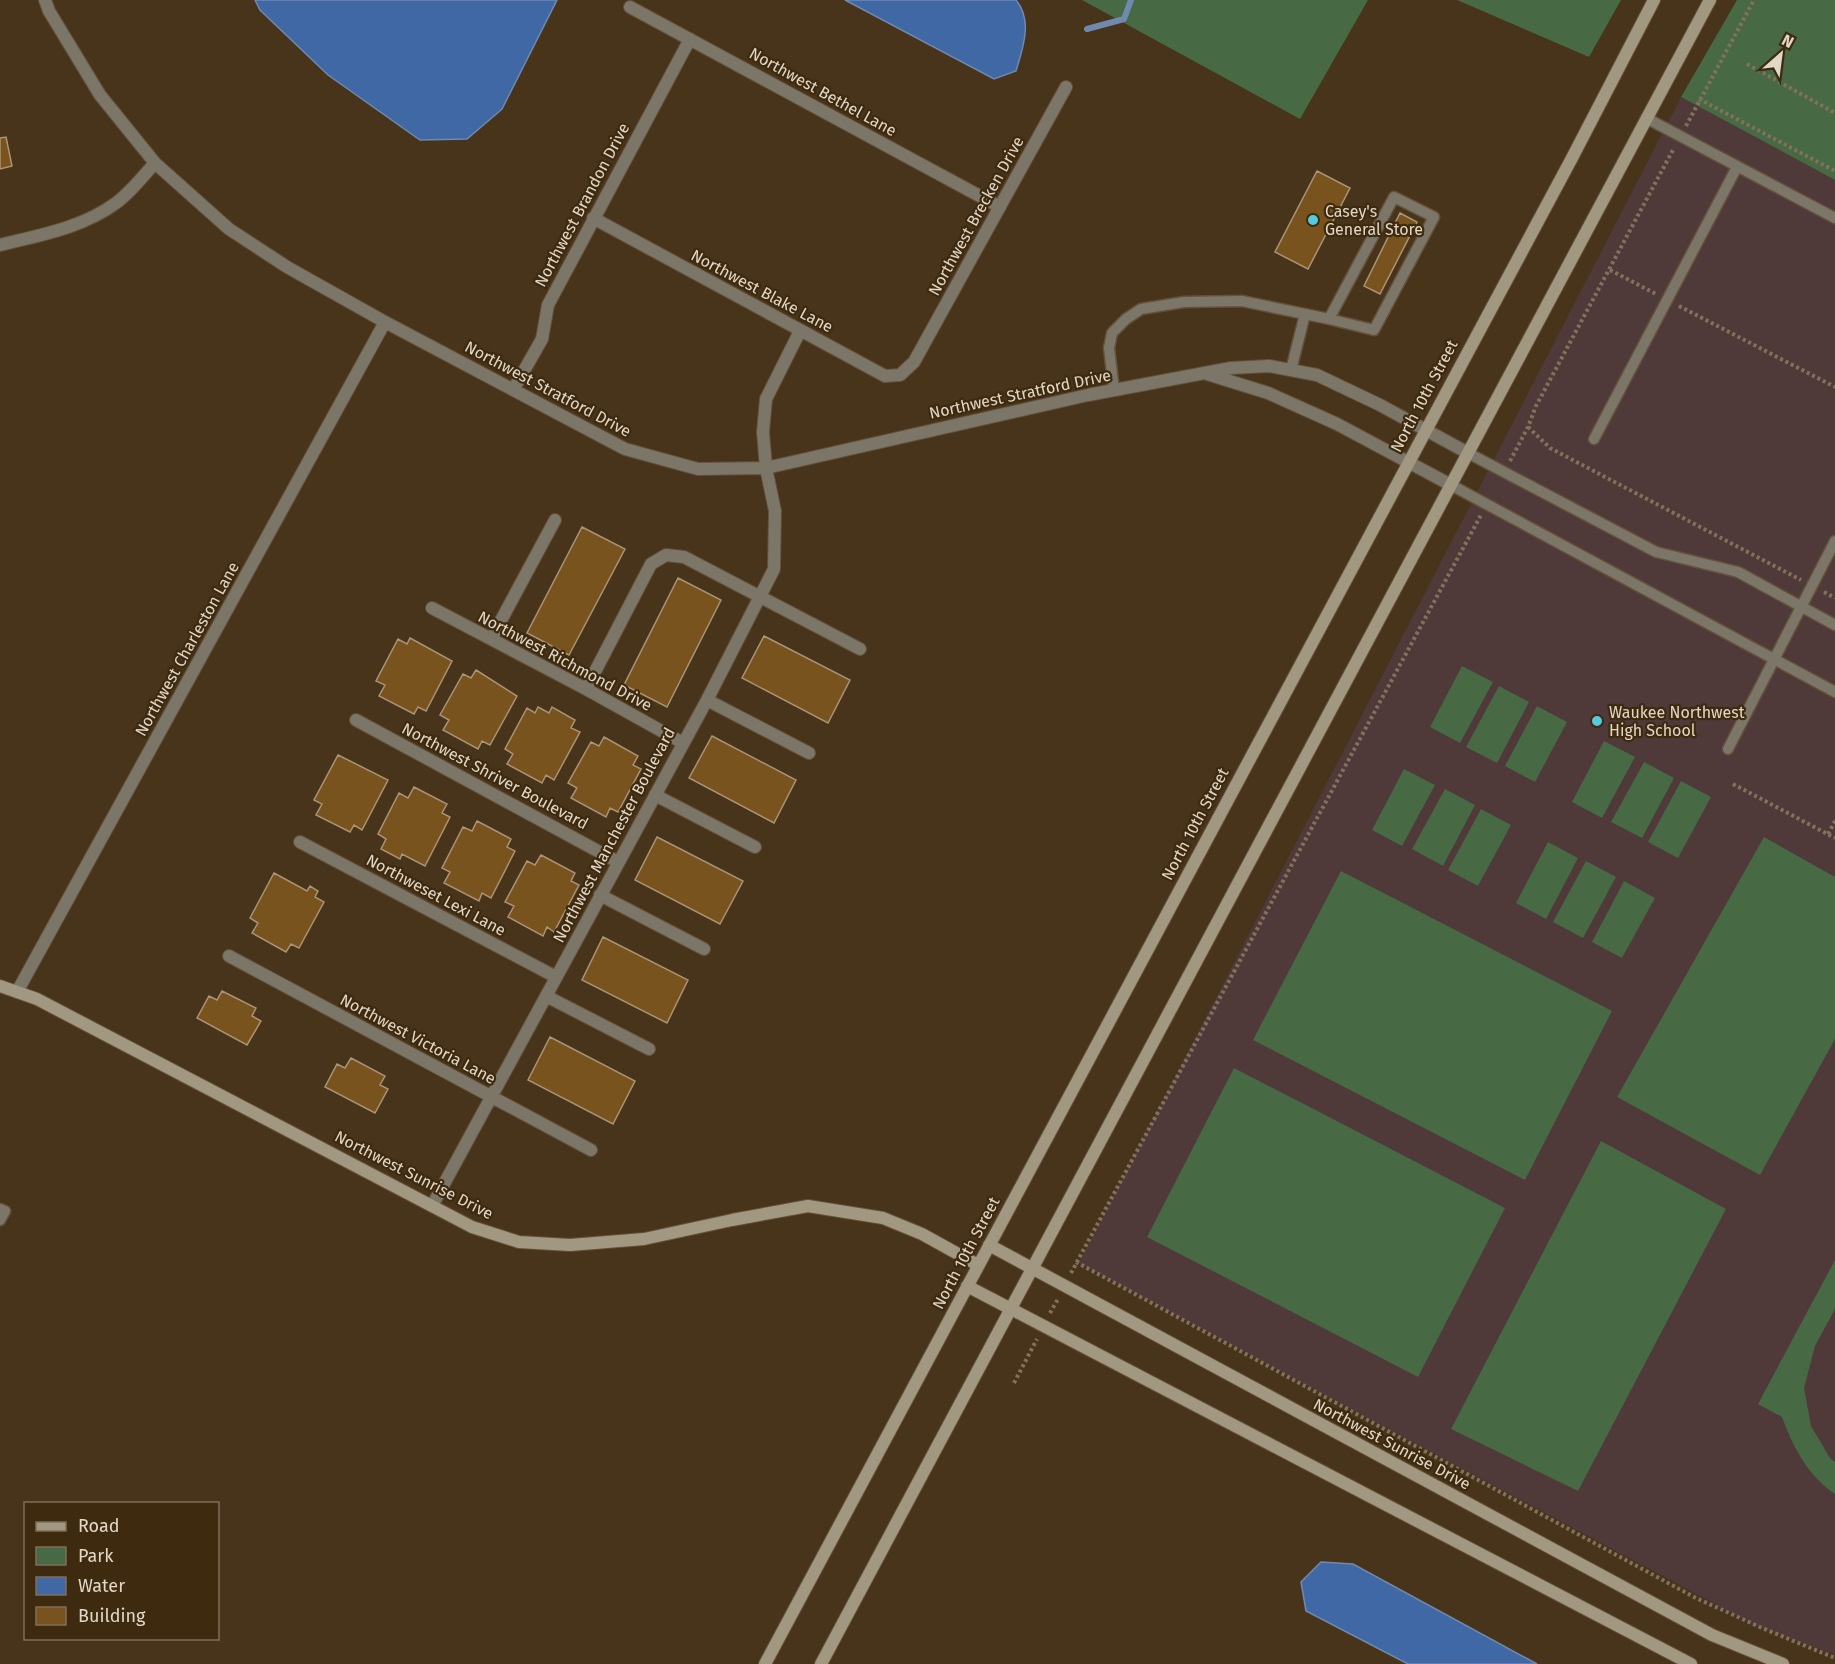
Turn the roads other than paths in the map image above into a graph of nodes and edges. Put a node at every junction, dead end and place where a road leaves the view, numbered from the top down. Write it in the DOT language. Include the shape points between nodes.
graph roads {
  1 [pos="45,0"];
  2 [pos="1654,0"];
  3 [pos="1710,0"];
  4 [pos="630,7"];
  5 [pos="690,39"];
  6 [pos="1066,87"];
  7 [pos="1646,118"];
  8 [pos="155,163"];
  9 [pos="1737,167"];
  10 [pos="1000,207"];
  11 [pos="1835,218"];
  12 [pos="593,219"];
  13 [pos="0,245"];
  14 [pos="1305,314"];
  15 [pos="1329,319"];
  16 [pos="385,322"];
  17 [pos="800,331"];
  18 [pos="914,362"];
  19 [pos="1291,370"];
  20 [pos="1206,373"];
  21 [pos="513,390"];
  22 [pos="1114,390"];
  23 [pos="1425,430"];
  24 [pos="1594,438"];
  25 [pos="1468,453"];
  26 [pos="1407,462"];
  27 [pos="766,468"];
  28 [pos="1451,485"];
  29 [pos="555,520"];
  30 [pos="1835,541"];
  31 [pos="761,598"];
  32 [pos="1801,607"];
  33 [pos="432,608"];
  34 [pos="1835,625"];
  35 [pos="491,639"];
  36 [pos="860,649"];
  37 [pos="1774,660"];
  38 [pos="586,689"];
  39 [pos="1835,692"];
  40 [pos="707,700"];
  41 [pos="356,720"];
  42 [pos="682,743"];
  43 [pos="1728,749"];
  44 [pos="809,753"];
  45 [pos="655,795"];
  46 [pos="300,842"];
  47 [pos="755,847"];
  48 [pos="618,862"];
  49 [pos="600,896"];
  50 [pos="704,949"];
  51 [pos="229,956"];
  52 [pos="556,977"];
  53 [pos="0,986"];
  54 [pos="17,992"];
  55 [pos="546,996"];
  56 [pos="649,1049"];
  57 [pos="491,1097"];
  58 [pos="591,1150"];
  59 [pos="432,1206"];
  60 [pos="0,1209"];
  61 [pos="0,1221"];
  62 [pos="988,1245"];
  63 [pos="978,1265"];
  64 [pos="1032,1269"];
  65 [pos="967,1286"];
  66 [pos="1011,1309"];
  67 [pos="765,1664"];
  68 [pos="821,1664"];
  69 [pos="1691,1664"];
  70 [pos="1783,1664"];
  1 -- 8 [label="street, Northwest Stratford Drive" via="100,95"];
  2 -- 23 [label="main road, North 10th Street"];
  3 -- 7 [label="main road"];
  4 -- 5 [label="street, Northwest Bethel Lane"];
  5 -- 10 [label="street, Northwest Bethel Lane"];
  5 -- 12 [label="street, Northwest Brandon Drive"];
  6 -- 10 [label="street, Northwest Brecken Drive"];
  7 -- 9 [label="lane"];
  7 -- 25 [label="main road"];
  8 -- 13 [label="street" via="118,202 92,218 62,230"];
  8 -- 16 [label="street, Northwest Stratford Drive" via="229,229"];
  9 -- 11 [label="lane"];
  9 -- 24 [label="lane"];
  10 -- 18 [label="street, Northwest Brecken Drive"];
  12 -- 17 [label="street, Northwest Blake Lane"];
  12 -- 21 [label="street, Northwest Brandon Drive" via="548,305 542,339"];
  14 -- 15 [label="lane"];
  14 -- 19 [label="lane"];
  14 -- 22 [label="lane" via="1242,301 1184,302 1141,309 1112,333 1109,348"];
  15 -- 15 [label="lane" via="1394,197 1434,217 1374,330"];
  16 -- 21 [label="street, Northwest Stratford Drive"];
  16 -- 54 [label="street, Northwest Charleston Lane"];
  17 -- 18 [label="street, Northwest Blake Lane" via="885,376 900,375"];
  17 -- 27 [label="street, Northwest Manchester Boulevard" via="766,399"];
  19 -- 20 [label="street, Northwest Stratford Drive" via="1269,366"];
  19 -- 23 [label="street, Northwest Stratford Drive" via="1317,375"];
  20 -- 22 [label="street, Northwest Stratford Drive"];
  20 -- 26 [label="street, Northwest Stratford Drive" via="1268,393"];
  21 -- 27 [label="street, Northwest Stratford Drive" via="625,449 698,469"];
  22 -- 27 [label="street, Northwest Stratford Drive"];
  23 -- 25 [label="street, Northwest Stratford Drive"];
  23 -- 26 [label="main road, North 10th Street"];
  25 -- 28 [label="main road"];
  25 -- 32 [label="lane" via="1656,552 1738,572"];
  26 -- 28 [label="street, Northwest Stratford Drive"];
  26 -- 62 [label="main road, North 10th Street"];
  27 -- 31 [label="street, Northwest Manchester Boulevard" via="776,540 774,570"];
  28 -- 37 [label="lane"];
  28 -- 64 [label="main road"];
  29 -- 35 [label="street"];
  30 -- 32 [label="lane"];
  31 -- 36 [label="street"];
  31 -- 38 [label="street" via="684,557 666,555 651,564"];
  31 -- 40 [label="street, Northwest Manchester Boulevard"];
  32 -- 34 [label="lane"];
  32 -- 37 [label="lane"];
  33 -- 35 [label="street, Northwest Richmond Drive"];
  35 -- 38 [label="street, Northwest Richmond Drive"];
  37 -- 39 [label="lane"];
  37 -- 43 [label="lane"];
  38 -- 42 [label="street, Northwest Richmond Drive"];
  40 -- 42 [label="street, Northwest Manchester Boulevard"];
  40 -- 44 [label="street"];
  41 -- 48 [label="street, Northwest Shriver Boulevard"];
  42 -- 45 [label="street, Northwest Manchester Boulevard"];
  45 -- 47 [label="street"];
  45 -- 48 [label="street, Northwest Manchester Boulevard"];
  46 -- 52 [label="street, Northweset Lexi Lane"];
  48 -- 49 [label="street, Northwest Manchester Boulevard"];
  49 -- 50 [label="street"];
  49 -- 52 [label="street, Northwest Manchester Boulevard"];
  51 -- 57 [label="street, Northwest Victoria Lane"];
  52 -- 55 [label="street, Northwest Manchester Boulevard"];
  53 -- 54 [label="main road, Northwest Sunrise Drive"];
  54 -- 59 [label="main road, Northwest Sunrise Drive" via="38,999"];
  55 -- 56 [label="street"];
  55 -- 57 [label="street, Northwest Manchester Boulevard"];
  57 -- 58 [label="street, Northwest Victoria Lane"];
  57 -- 59 [label="street, Northwest Manchester Boulevard"];
  59 -- 63 [label="main road, Northwest Sunrise Drive" via="472,1227 519,1242 570,1245 644,1239 808,1206 883,1218"];
  60 -- 61 [label="lane" via="5,1211"];
  62 -- 63 [label="main road, North 10th Street"];
  62 -- 64 [label="main road, Northwest Sunrise Drive"];
  63 -- 65 [label="main road, North 10th Street"];
  64 -- 66 [label="main road"];
  64 -- 70 [label="main road, Northwest Sunrise Drive" via="1712,1635"];
  65 -- 66 [label="main road"];
  65 -- 67 [label="main road, North 10th Street"];
  66 -- 68 [label="main road"];
  66 -- 69 [label="main road"];
}
